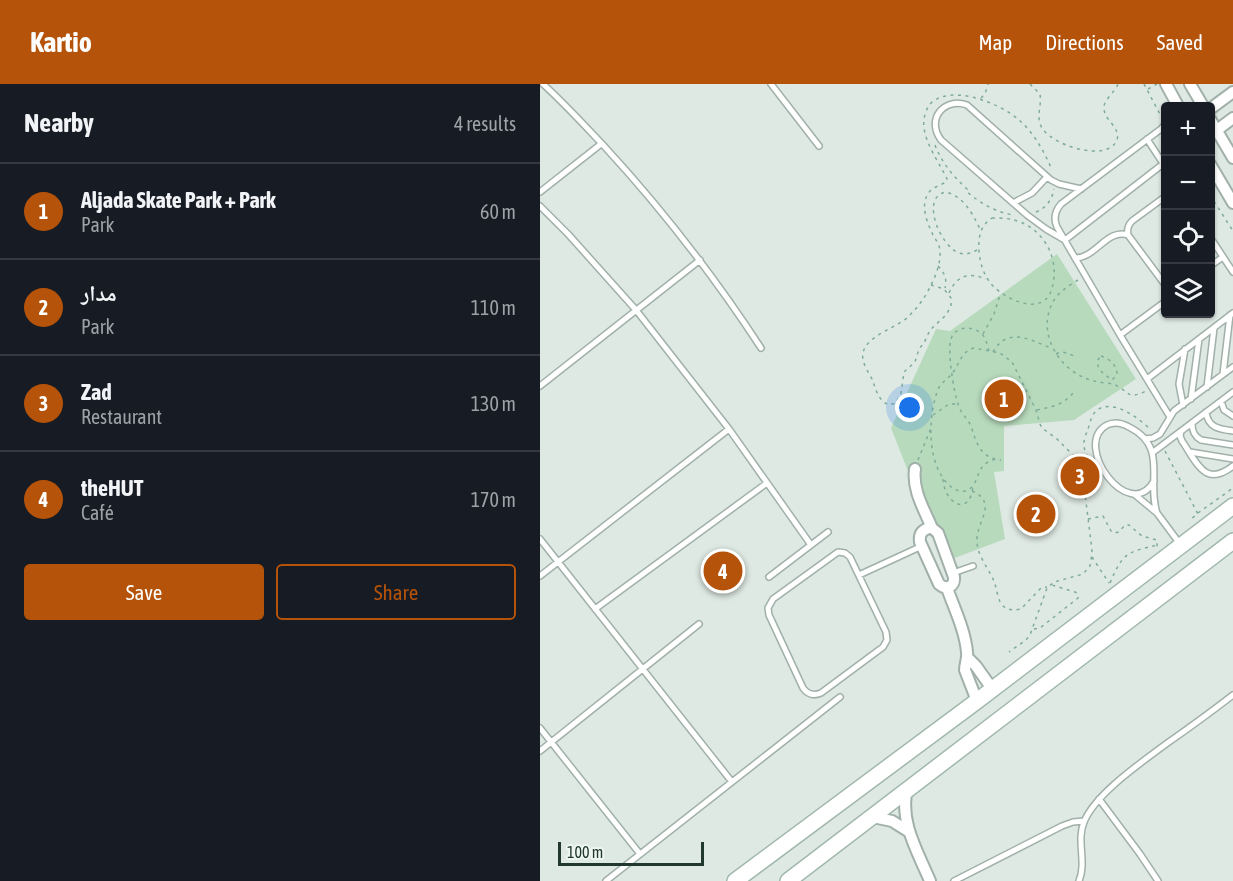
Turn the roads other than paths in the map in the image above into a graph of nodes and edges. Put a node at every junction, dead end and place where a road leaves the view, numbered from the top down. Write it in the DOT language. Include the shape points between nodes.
graph roads {
  1 [pos="543,84"];
  2 [pos="771,84"];
  3 [pos="1166,84"];
  4 [pos="1190,84"];
  5 [pos="1233,92"];
  6 [pos="1175,102"];
  7 [pos="1201,102"];
  8 [pos="1215,105"];
  9 [pos="1233,118"];
  10 [pos="1215,127"];
  11 [pos="1161,128"];
  12 [pos="1217,130"];
  13 [pos="1147,140"];
  14 [pos="601,144"];
  15 [pos="819,146"];
  16 [pos="1233,158"];
  17 [pos="1161,161"];
  18 [pos="1161,168"];
  19 [pos="1215,172"];
  20 [pos="1047,177"];
  21 [pos="1081,189"];
  22 [pos="540,192"];
  23 [pos="1161,200"];
  24 [pos="1013,203"];
  25 [pos="1233,203"];
  26 [pos="540,206"];
  27 [pos="1128,235"];
  28 [pos="1065,240"];
  29 [pos="1215,244"];
  30 [pos="1223,256"];
  31 [pos="1076,258"];
  32 [pos="700,260"];
  33 [pos="1213,264"];
  34 [pos="1233,272"];
  35 [pos="1161,279"];
  36 [pos="1161,305"];
  37 [pos="636,310"];
  38 [pos="1232,314"];
  39 [pos="1214,328"];
  40 [pos="1120,335"];
  41 [pos="1199,339"];
  42 [pos="760,348"];
  43 [pos="1185,349"];
  44 [pos="1233,367"];
  45 [pos="1223,375"];
  46 [pos="1147,379"];
  47 [pos="540,386"];
  48 [pos="1207,387"];
  49 [pos="1233,392"];
  50 [pos="1191,399"];
  51 [pos="1221,401"];
  52 [pos="1183,405"];
  53 [pos="1206,412"];
  54 [pos="1233,416"];
  55 [pos="1170,417"];
  56 [pos="1192,423"];
  57 [pos="729,429"];
  58 [pos="1181,431"];
  59 [pos="1233,431"];
  60 [pos="1145,439"];
  61 [pos="1233,445"];
  62 [pos="1190,452"];
  63 [pos="1152,453"];
  64 [pos="1233,459"];
  65 [pos="1233,466"];
  66 [pos="915,469"];
  67 [pos="1154,481"];
  68 [pos="767,483"];
  69 [pos="1134,494"];
  70 [pos="1233,506"];
  71 [pos="1157,513"];
  72 [pos="932,528"];
  73 [pos="828,532"];
  74 [pos="540,539"];
  75 [pos="1233,541"];
  76 [pos="811,545"];
  77 [pos="922,546"];
  78 [pos="1181,546"];
  79 [pos="558,562"];
  80 [pos="973,566"];
  81 [pos="953,573"];
  82 [pos="859,575"];
  83 [pos="540,576"];
  84 [pos="769,577"];
  85 [pos="947,588"];
  86 [pos="595,609"];
  87 [pos="699,624"];
  88 [pos="968,658"];
  89 [pos="642,669"];
  90 [pos="993,690"];
  91 [pos="1233,695"];
  92 [pos="840,697"];
  93 [pos="978,701"];
  94 [pos="540,728"];
  95 [pos="551,742"];
  96 [pos="540,751"];
  97 [pos="732,782"];
  98 [pos="907,789"];
  99 [pos="1100,799"];
  100 [pos="873,816"];
  101 [pos="1084,821"];
  102 [pos="909,831"];
  103 [pos="640,854"];
  104 [pos="606,881"];
  105 [pos="735,881"];
  106 [pos="788,881"];
  107 [pos="930,881"];
  108 [pos="954,881"];
  109 [pos="1079,881"];
  110 [pos="1158,881"];
  1 -- 14 [label="lane"];
  2 -- 15 [label="lane"];
  3 -- 6 [label="street"];
  4 -- 7 [label="street"];
  5 -- 8 [label="street"];
  9 -- 12 [label="street"];
  10 -- 12 [label="street"];
  11 -- 13 [label="lane"];
  12 -- 16 [label="street"];
  13 -- 17 [label="lane"];
  13 -- 21 [label="lane"];
  14 -- 22 [label="lane"];
  14 -- 32 [label="lane"];
  18 -- 28 [label="lane"];
  19 -- 25 [label="street"];
  20 -- 21 [label="lane"];
  20 -- 24 [label="lane" via="1032,193"];
  20 -- 24 [label="lane" via="971,107 958,102 941,109 936,117 938,136"];
  21 -- 28 [label="lane" via="1055,212 1055,222"];
  23 -- 27 [label="lane" via="1130,223"];
  24 -- 28 [label="lane"];
  26 -- 37 [label="lane"];
  27 -- 31 [label="lane" via="1114,235 1087,256"];
  27 -- 35 [label="lane"];
  28 -- 31 [label="lane"];
  29 -- 30 [label="lane"];
  30 -- 33 [label="lane"];
  30 -- 34 [label="lane"];
  31 -- 40 [label="lane"];
  32 -- 37 [label="lane"];
  32 -- 42 [label="lane"];
  36 -- 40 [label="lane"];
  37 -- 47 [label="lane"];
  37 -- 57 [label="lane"];
  38 -- 39 [label="lane"];
  38 -- 45 [label="lane"];
  39 -- 41 [label="lane"];
  39 -- 48 [label="lane"];
  40 -- 46 [label="lane"];
  41 -- 43 [label="lane"];
  41 -- 50 [label="lane"];
  43 -- 46 [label="lane"];
  43 -- 52 [label="lane" via="1179,384"];
  44 -- 45 [label="lane"];
  45 -- 48 [label="lane"];
  46 -- 55 [label="lane"];
  48 -- 50 [label="lane"];
  49 -- 51 [label="lane"];
  50 -- 52 [label="lane"];
  51 -- 53 [label="lane"];
  51 -- 54 [label="lane" via="1224,410"];
  52 -- 55 [label="lane"];
  53 -- 56 [label="lane"];
  53 -- 59 [label="lane" via="1213,426"];
  55 -- 60 [label="lane" via="1157,436"];
  56 -- 58 [label="lane"];
  56 -- 61 [label="lane" via="1201,440"];
  57 -- 68 [label="lane"];
  57 -- 79 [label="lane"];
  58 -- 62 [label="lane" via="1181,439"];
  58 -- 63 [label="lane"];
  60 -- 63 [label="lane"];
  60 -- 69 [label="lane" via="1117,423 1104,427 1097,439 1098,460 1109,479"];
  62 -- 64 [label="lane"];
  62 -- 65 [label="lane" via="1201,468 1212,475"];
  63 -- 67 [label="lane"];
  66 -- 72 [label="street" via="916,491"];
  67 -- 69 [label="lane" via="1148,489"];
  67 -- 71 [label="lane"];
  68 -- 76 [label="lane"];
  68 -- 86 [label="lane"];
  69 -- 71 [label="lane"];
  70 -- 78 [label="street"];
  71 -- 78 [label="lane"];
  72 -- 77 [label="street" via="920,534"];
  72 -- 81 [label="street" via="938,532"];
  73 -- 76 [label="lane"];
  74 -- 79 [label="lane"];
  75 -- 98 [label="street"];
  76 -- 84 [label="lane"];
  77 -- 82 [label="lane"];
  77 -- 85 [label="street" via="939,584"];
  78 -- 90 [label="street"];
  79 -- 83 [label="lane"];
  79 -- 86 [label="lane"];
  80 -- 81 [label="lane"];
  81 -- 85 [label="street" via="954,582"];
  82 -- 82 [label="lane" via="848,554 838,552 769,605 769,615 809,694 821,693 885,644 886,632"];
  85 -- 88 [label="street"];
  86 -- 89 [label="lane"];
  87 -- 89 [label="lane"];
  88 -- 90 [label="street"];
  88 -- 93 [label="street" via="965,670"];
  89 -- 95 [label="lane"];
  89 -- 97 [label="lane"];
  90 -- 93 [label="street"];
  91 -- 99 [label="lane" via="1128,772"];
  92 -- 97 [label="lane"];
  93 -- 105 [label="street"];
  94 -- 95 [label="lane"];
  95 -- 96 [label="lane"];
  95 -- 103 [label="lane"];
  97 -- 103 [label="lane"];
  98 -- 100 [label="street"];
  98 -- 102 [label="street" via="904,815"];
  99 -- 101 [label="lane"];
  99 -- 110 [label="lane"];
  100 -- 102 [label="street"];
  100 -- 106 [label="street"];
  101 -- 108 [label="lane" via="1062,826"];
  101 -- 109 [label="lane"];
  102 -- 107 [label="street"];
  103 -- 104 [label="lane"];
}
